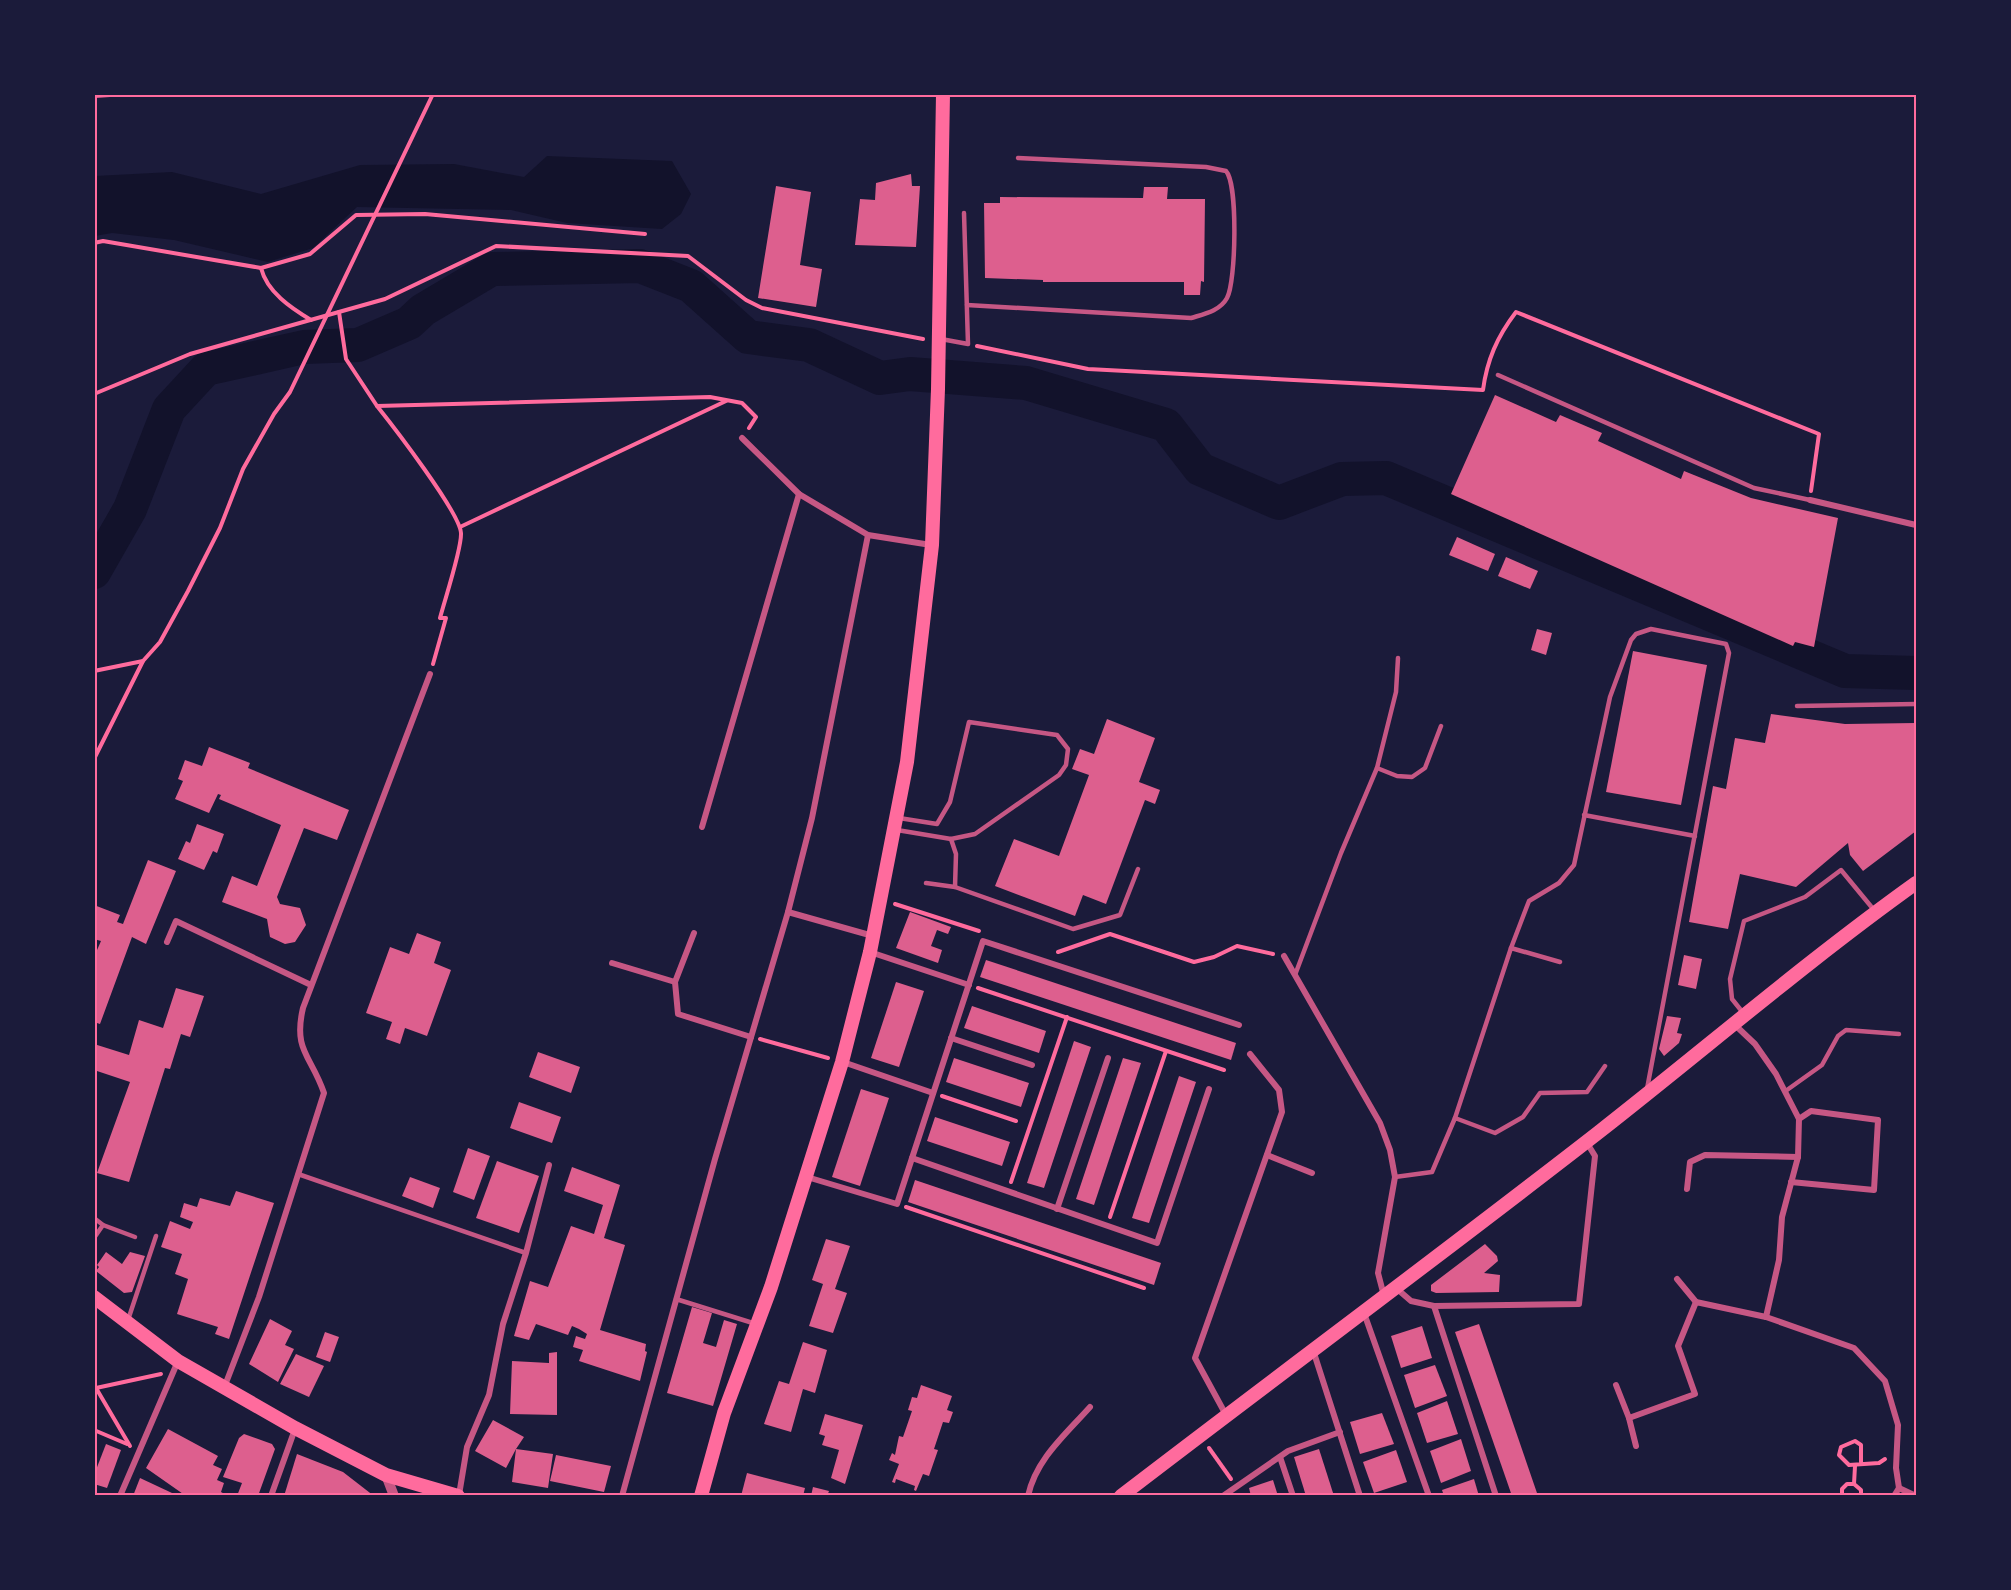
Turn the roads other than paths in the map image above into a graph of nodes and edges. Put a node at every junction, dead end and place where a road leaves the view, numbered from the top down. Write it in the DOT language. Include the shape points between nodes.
graph roads {
  1 [pos="943,94"];
  2 [pos="1018,158"];
  3 [pos="964,213"];
  4 [pos="967,305"];
  5 [pos="938,344"];
  6 [pos="1498,375"];
  7 [pos="742,438"];
  8 [pos="799,494"];
  9 [pos="1810,500"];
  10 [pos="1917,525"];
  11 [pos="868,535"];
  12 [pos="932,545"];
  13 [pos="1398,658"];
  14 [pos="430,674"];
  15 [pos="1917,704"];
  16 [pos="1797,706"];
  17 [pos="1441,726"];
  18 [pos="1377,768"];
  19 [pos="1584,814"];
  20 [pos="895,824"];
  21 [pos="702,827"];
  22 [pos="1695,836"];
  23 [pos="951,839"];
  24 [pos="1138,869"];
  25 [pos="926,883"];
  26 [pos="1917,884"];
  27 [pos="956,887"];
  28 [pos="788,912"];
  29 [pos="1876,912"];
  30 [pos="694,933"];
  31 [pos="873,936"];
  32 [pos="168,942"];
  33 [pos="1511,948"];
  34 [pos="870,952"];
  35 [pos="1284,956"];
  36 [pos="1560,962"];
  37 [pos="612,963"];
  38 [pos="1295,975"];
  39 [pos="675,982"];
  40 [pos="311,985"];
  41 [pos="969,985"];
  42 [pos="1740,1021"];
  43 [pos="1239,1025"];
  44 [pos="1899,1034"];
  45 [pos="751,1037"];
  46 [pos="951,1038"];
  47 [pos="1250,1054"];
  48 [pos="1108,1058"];
  49 [pos="842,1062"];
  50 [pos="1032,1065"];
  51 [pos="1605,1066"];
  52 [pos="1209,1089"];
  53 [pos="1787,1090"];
  54 [pos="933,1094"];
  55 [pos="1646,1095"];
  56 [pos="1455,1118"];
  57 [pos="1799,1119"];
  58 [pos="1586,1142"];
  59 [pos="1267,1155"];
  60 [pos="1798,1157"];
  61 [pos="912,1158"];
  62 [pos="549,1166"];
  63 [pos="1312,1173"];
  64 [pos="298,1174"];
  65 [pos="807,1177"];
  66 [pos="1395,1177"];
  67 [pos="1791,1182"];
  68 [pos="1687,1189"];
  69 [pos="1057,1209"];
  70 [pos="94,1218"];
  71 [pos="103,1225"];
  72 [pos="156,1236"];
  73 [pos="94,1238"];
  74 [pos="135,1238"];
  75 [pos="526,1253"];
  76 [pos="1583,1262"];
  77 [pos="1574,1263"];
  78 [pos="1677,1279"];
  79 [pos="1395,1288"];
  80 [pos="1384,1296"];
  81 [pos="94,1297"];
  82 [pos="676,1299"];
  83 [pos="1696,1302"];
  84 [pos="1434,1306"];
  85 [pos="1363,1312"];
  86 [pos="1766,1317"];
  87 [pos="128,1323"];
  88 [pos="757,1324"];
  89 [pos="1312,1350"];
  90 [pos="176,1366"];
  91 [pos="1616,1385"];
  92 [pos="225,1388"];
  93 [pos="1090,1407"];
  94 [pos="1226,1416"];
  95 [pos="1629,1418"];
  96 [pos="295,1428"];
  97 [pos="1340,1432"];
  98 [pos="1636,1446"];
  99 [pos="1280,1457"];
  100 [pos="386,1475"];
  101 [pos="1899,1488"];
  102 [pos="431,1492"];
  103 [pos="120,1496"];
  104 [pos="271,1496"];
  105 [pos="394,1496"];
  106 [pos="458,1496"];
  107 [pos="622,1496"];
  108 [pos="701,1496"];
  109 [pos="1028,1496"];
  110 [pos="1121,1496"];
  111 [pos="1222,1496"];
  112 [pos="1293,1496"];
  113 [pos="1360,1496"];
  114 [pos="1429,1496"];
  115 [pos="1496,1496"];
  116 [pos="1894,1496"];
  117 [pos="1916,1496"];
  1 -- 5 [label="main road"];
  2 -- 4 [label="lane" via="1226,171 1233,184 1234,206 1232,281 1227,299 1215,311 1191,318"];
  3 -- 4 [label="lane"];
  4 -- 5 [label="lane" via="968,344"];
  5 -- 12 [label="main road"];
  6 -- 9 [label="lane" via="1754,488"];
  7 -- 8 [label="street"];
  8 -- 11 [label="street"];
  8 -- 21 [label="street"];
  9 -- 10 [label="street"];
  11 -- 12 [label="street"];
  11 -- 28 [label="street" via="812,818"];
  12 -- 20 [label="main road" via="907,762"];
  13 -- 18 [label="lane" via="1396,692"];
  14 -- 40 [label="street"];
  15 -- 16 [label="lane"];
  17 -- 18 [label="lane" via="1425,768 1412,777"];
  18 -- 38 [label="lane"];
  19 -- 22 [label="lane"];
  19 -- 22 [label="lane" via="1610,697 1631,640 1651,629 1721,643 1728,648"];
  19 -- 33 [label="lane" via="1574,865 1559,883 1529,901"];
  20 -- 23 [label="lane"];
  20 -- 23 [label="lane" via="937,824 950,802 969,722 1057,735 1068,749 1066,765 1059,775 975,834"];
  20 -- 31 [label="main road"];
  22 -- 55 [label="lane"];
  23 -- 27 [label="lane" via="956,854"];
  24 -- 27 [label="lane" via="1120,915 1073,928"];
  25 -- 27 [label="lane"];
  26 -- 29 [label="main road"];
  28 -- 31 [label="street"];
  28 -- 45 [label="street"];
  29 -- 42 [label="main road"];
  29 -- 42 [label="lane" via="1841,870 1805,897 1744,921 1730,979 1731,999"];
  30 -- 39 [label="street"];
  31 -- 34 [label="main road"];
  32 -- 40 [label="street" via="176,921"];
  33 -- 36 [label="lane"];
  33 -- 56 [label="lane"];
  34 -- 41 [label="street"];
  34 -- 49 [label="main road"];
  35 -- 38 [label="street"];
  37 -- 39 [label="street"];
  38 -- 66 [label="street" via="1380,1123"];
  39 -- 45 [label="street" via="678,1014"];
  40 -- 64 [label="street" via="298,1027 301,1049 315,1069 324,1093"];
  41 -- 43 [label="street" via="983,941"];
  41 -- 46 [label="street"];
  42 -- 53 [label="street"];
  42 -- 55 [label="main road"];
  44 -- 53 [label="lane" via="1846,1030 1838,1036 1822,1065"];
  45 -- 82 [label="street"];
  46 -- 50 [label="street"];
  46 -- 54 [label="street"];
  47 -- 59 [label="street" via="1279,1090 1282,1112"];
  48 -- 69 [label="street"];
  49 -- 54 [label="street"];
  49 -- 65 [label="main road"];
  51 -- 56 [label="lane" via="1587,1092 1540,1093 1523,1117 1495,1133"];
  52 -- 69 [label="street" via="1157,1243"];
  53 -- 57 [label="street"];
  54 -- 61 [label="street"];
  55 -- 58 [label="main road"];
  56 -- 66 [label="lane" via="1432,1172"];
  57 -- 60 [label="street"];
  57 -- 67 [label="street" via="1811,1111 1878,1120 1874,1190"];
  58 -- 76 [label="street" via="1595,1156"];
  58 -- 79 [label="main road"];
  59 -- 63 [label="street"];
  59 -- 94 [label="street" via="1195,1358"];
  60 -- 67 [label="street"];
  60 -- 68 [label="street" via="1705,1155 1690,1162"];
  61 -- 65 [label="street" via="897,1204"];
  61 -- 69 [label="street"];
  62 -- 75 [label="street"];
  64 -- 75 [label="lane"];
  64 -- 92 [label="street"];
  65 -- 88 [label="main road"];
  66 -- 80 [label="street" via="1378,1273"];
  67 -- 86 [label="street"];
  70 -- 71 [label="lane"];
  71 -- 73 [label="lane"];
  71 -- 74 [label="lane"];
  72 -- 87 [label="lane"];
  75 -- 106 [label="street" via="503,1324 489,1395 467,1447"];
  76 -- 77 [label="street"];
  76 -- 84 [label="street" via="1579,1304"];
  78 -- 83 [label="street"];
  79 -- 80 [label="main road"];
  79 -- 84 [label="street" via="1411,1301"];
  80 -- 85 [label="main road"];
  81 -- 87 [label="main road"];
  82 -- 88 [label="lane"];
  82 -- 107 [label="street"];
  83 -- 86 [label="street"];
  83 -- 95 [label="street" via="1678,1346 1695,1394"];
  84 -- 115 [label="street"];
  85 -- 89 [label="main road"];
  85 -- 114 [label="street"];
  86 -- 101 [label="street" via="1854,1348 1885,1381 1898,1425"];
  87 -- 90 [label="main road"];
  88 -- 108 [label="main road" via="724,1413"];
  89 -- 94 [label="main road"];
  89 -- 97 [label="street"];
  90 -- 92 [label="main road"];
  90 -- 103 [label="street"];
  91 -- 95 [label="street"];
  92 -- 96 [label="main road"];
  93 -- 109 [label="street" via="1048,1453 1032,1479"];
  94 -- 110 [label="main road"];
  95 -- 98 [label="street"];
  96 -- 100 [label="main road"];
  96 -- 104 [label="street"];
  97 -- 99 [label="street"];
  97 -- 113 [label="street"];
  99 -- 111 [label="street"];
  99 -- 112 [label="street"];
  100 -- 102 [label="main road"];
  100 -- 105 [label="street"];
  101 -- 116 [label="street"];
  101 -- 117 [label="street"];
  102 -- 106 [label="main road"];
}
